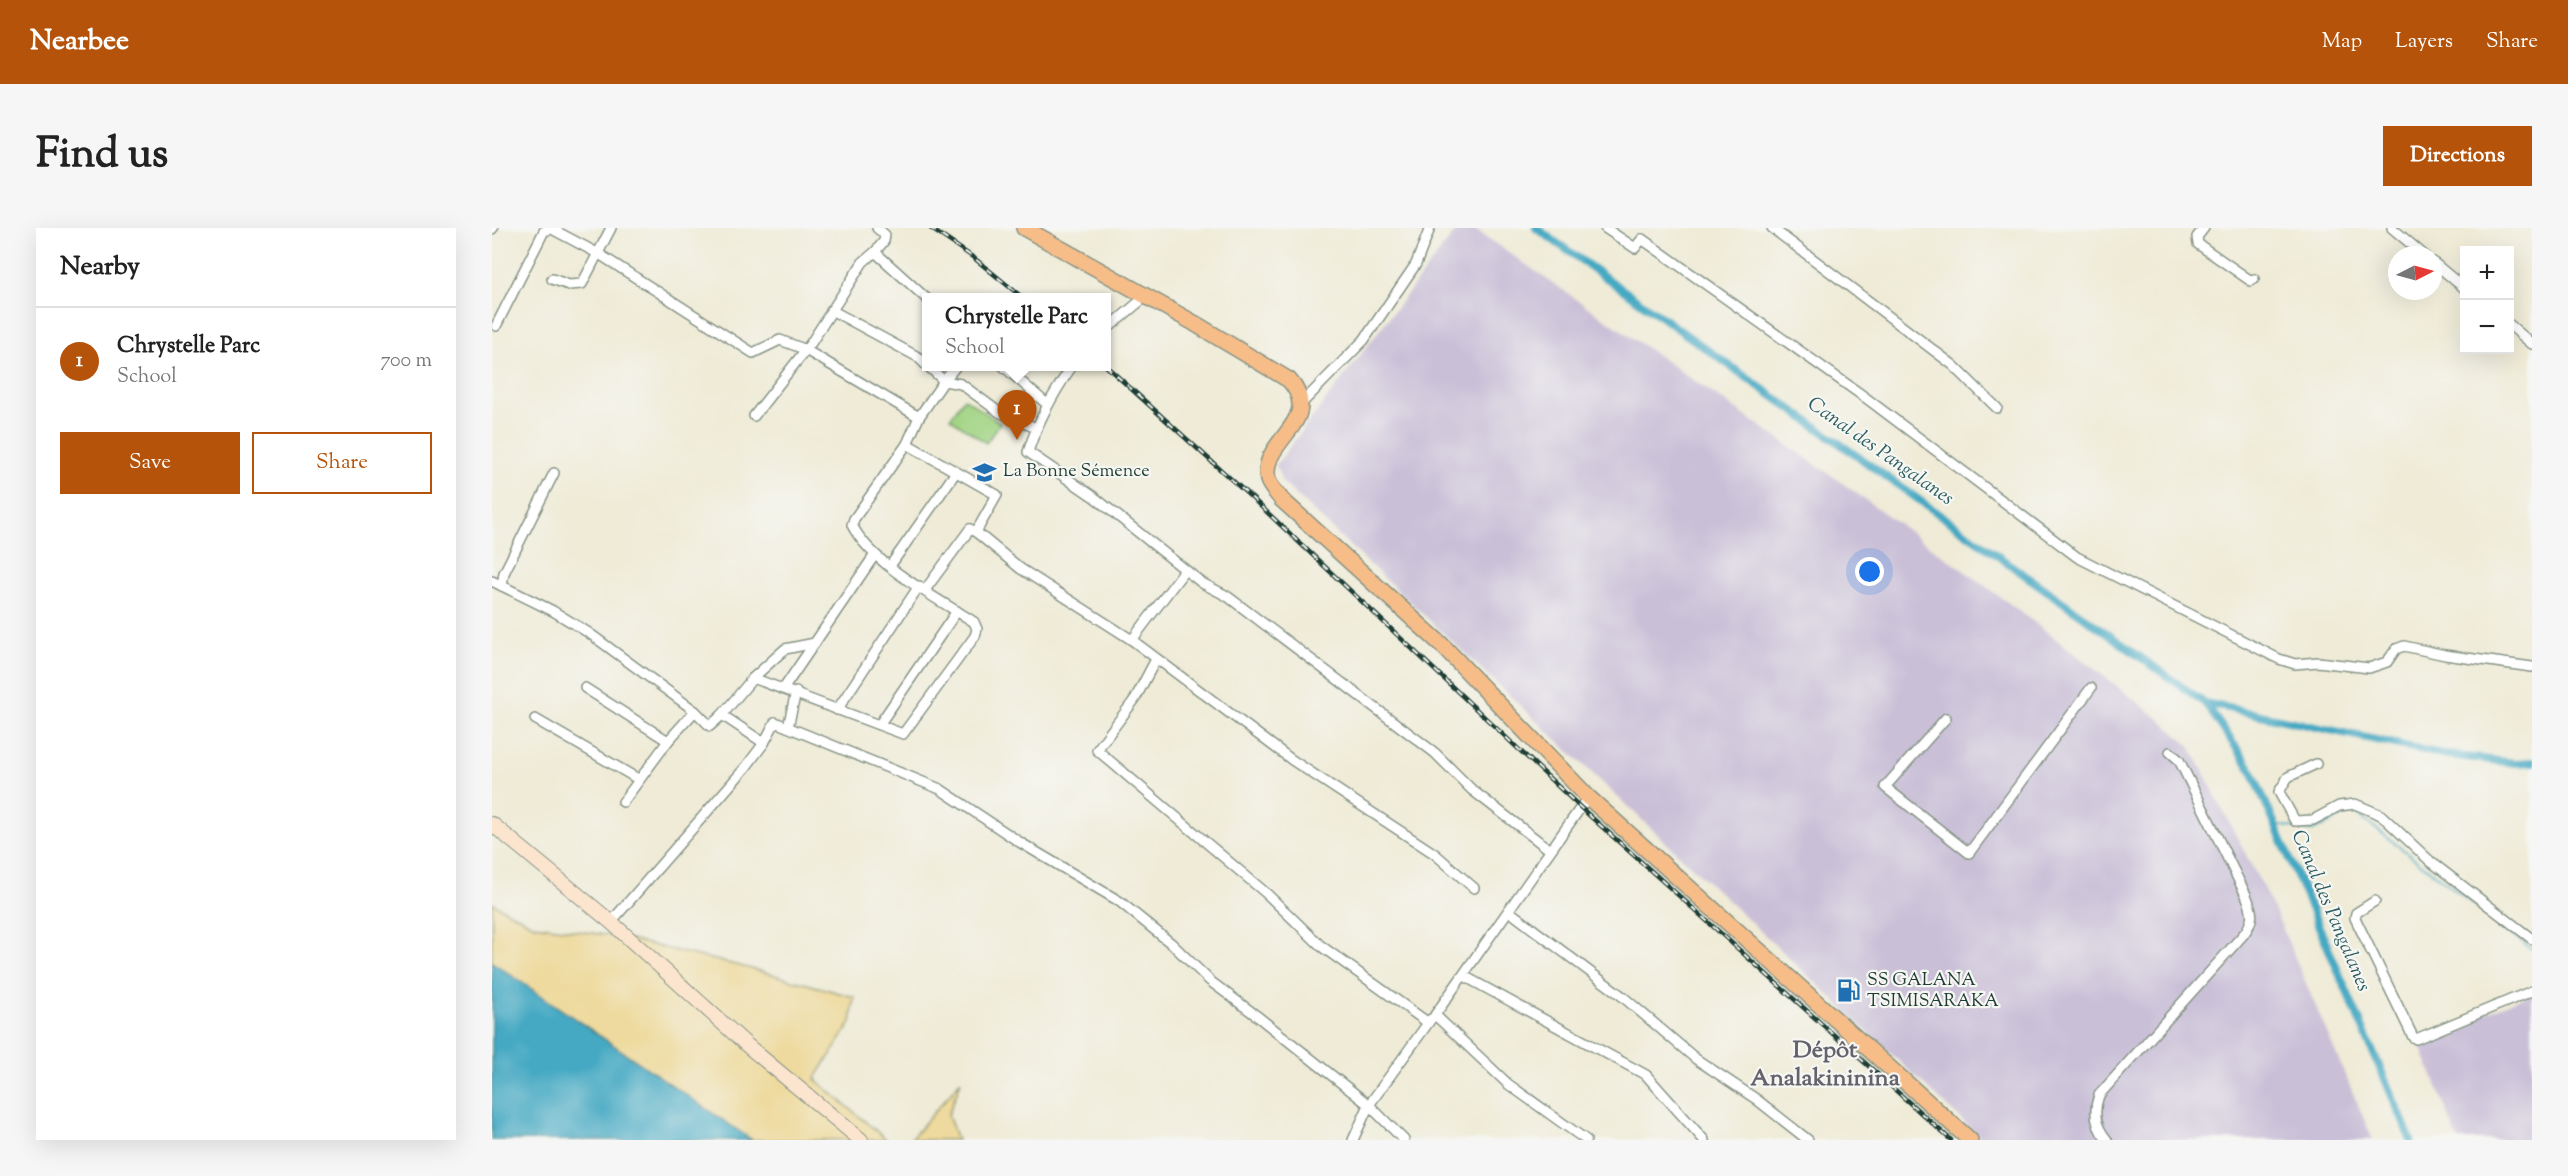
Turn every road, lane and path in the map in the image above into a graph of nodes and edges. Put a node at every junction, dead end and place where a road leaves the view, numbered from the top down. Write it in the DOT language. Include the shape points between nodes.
graph roads {
  1 [pos="611,228"];
  2 [pos="877,228"];
  3 [pos="1024,228"];
  4 [pos="1430,228"];
  5 [pos="1773,228"];
  6 [pos="2204,228"];
  7 [pos="2392,228"];
  8 [pos="541,230"];
  9 [pos="1612,230"];
  10 [pos="2413,246"];
  11 [pos="876,252"];
  12 [pos="598,254"];
  13 [pos="2442,270"];
  14 [pos="552,279"];
  15 [pos="2254,279"];
  16 [pos="2460,285"];
  17 [pos="922,294"];
  18 [pos="1145,297"];
  19 [pos="831,310"];
  20 [pos="496,326"];
  21 [pos="1111,326"];
  22 [pos="2514,329"];
  23 [pos="2532,344"];
  24 [pos="804,349"];
  25 [pos="922,361"];
  26 [pos="933,371"];
  27 [pos="952,371"];
  28 [pos="1009,371"];
  29 [pos="1069,371"];
  30 [pos="944,381"];
  31 [pos="1301,404"];
  32 [pos="1048,405"];
  33 [pos="1997,408"];
  34 [pos="754,416"];
  35 [pos="919,417"];
  36 [pos="1036,428"];
  37 [pos="907,444"];
  38 [pos="956,472"];
  39 [pos="554,473"];
  40 [pos="976,531"];
  41 [pos="874,556"];
  42 [pos="890,566"];
  43 [pos="1185,570"];
  44 [pos="492,581"];
  45 [pos="502,586"];
  46 [pos="922,588"];
  47 [pos="957,611"];
  48 [pos="1132,640"];
  49 [pos="815,643"];
  50 [pos="1156,659"];
  51 [pos="2532,667"];
  52 [pos="753,678"];
  53 [pos="585,688"];
  54 [pos="784,688"];
  55 [pos="2091,688"];
  56 [pos="796,692"];
  57 [pos="837,710"];
  58 [pos="695,711"];
  59 [pos="722,715"];
  60 [pos="1946,718"];
  61 [pos="535,719"];
  62 [pos="879,725"];
  63 [pos="788,727"];
  64 [pos="668,741"];
  65 [pos="764,743"];
  66 [pos="2170,753"];
  67 [pos="2316,764"];
  68 [pos="638,779"];
  69 [pos="1588,798"];
  70 [pos="622,802"];
  71 [pos="492,824"];
  72 [pos="1550,850"];
  73 [pos="1473,888"];
  74 [pos="2375,902"];
  75 [pos="1509,911"];
  76 [pos="611,922"];
  77 [pos="2532,939"];
  78 [pos="1464,976"];
  79 [pos="2532,991"];
  80 [pos="1431,1018"];
  81 [pos="1368,1105"];
  82 [pos="861,1140"];
  83 [pos="1352,1140"];
  84 [pos="1404,1140"];
  85 [pos="1586,1140"];
  86 [pos="1704,1140"];
  87 [pos="1808,1140"];
  88 [pos="1970,1140"];
  89 [pos="2107,1140"];
  1 -- 12 [label="street"];
  2 -- 11 [label="street" via="885,235"];
  3 -- 18 [label="main road"];
  4 -- 31 [label="street" via="1416,264 1364,340"];
  5 -- 33 [label="street" via="1953,365"];
  6 -- 15 [label="street" via="2197,237 2198,244"];
  7 -- 10 [label="street"];
  8 -- 12 [label="street" via="552,229"];
  8 -- 20 [label="street"];
  9 -- 51 [label="street" via="1635,249 1642,239 1866,398 2077,557 2279,659 2295,664 2318,662 2369,668 2387,662 2396,649 2404,646 2445,656"];
  11 -- 17 [label="street"];
  11 -- 19 [label="street" via="863,262"];
  12 -- 14 [label="street" via="582,284 569,285"];
  12 -- 24 [label="street" via="753,353 780,340"];
  13 -- 16 [label="street"];
  18 -- 21 [label="street"];
  18 -- 31 [label="main road" via="1289,380 1298,390"];
  19 -- 24 [label="street"];
  19 -- 25 [label="street"];
  22 -- 23 [label="street"];
  24 -- 34 [label="street"];
  24 -- 35 [label="street"];
  26 -- 30 [label="street"];
  27 -- 30 [label="street"];
  28 -- 32 [label="street"];
  29 -- 32 [label="street"];
  30 -- 35 [label="street"];
  30 -- 36 [label="street" via="961,384 999,412"];
  31 -- 69 [label="main road" via="1297,418 1271,456 1268,482 1281,499 1443,646"];
  32 -- 36 [label="street"];
  35 -- 37 [label="street"];
  36 -- 43 [label="street" via="1028,452 1094,497"];
  37 -- 38 [label="street"];
  37 -- 41 [label="street" via="852,525"];
  38 -- 40 [label="street" via="998,495"];
  38 -- 42 [label="street"];
  39 -- 45 [label="street" via="504,573"];
  40 -- 46 [label="street" via="970,530"];
  40 -- 48 [label="street" via="1020,569"];
  41 -- 42 [label="street"];
  41 -- 49 [label="street"];
  42 -- 46 [label="street"];
  43 -- 48 [label="street"];
  43 -- 72 [label="street" via="1227,596 1435,753 1472,790"];
  44 -- 45 [label="street"];
  45 -- 58 [label="street" via="589,633"];
  46 -- 47 [label="street"];
  46 -- 57 [label="street"];
  47 -- 62 [label="street"];
  47 -- 62 [label="street" via="974,622 975,636 903,734"];
  48 -- 50 [label="street"];
  49 -- 52 [label="street" via="785,649"];
  49 -- 54 [label="street"];
  50 -- 73 [label="street" via="1292,760 1435,854"];
  50 -- 80 [label="street" via="1135,699 1097,750 1267,894 1321,946"];
  52 -- 54 [label="street"];
  52 -- 59 [label="street"];
  53 -- 64 [label="street"];
  54 -- 56 [label="street"];
  55 -- 60 [label="street" via="1969,853 1885,787"];
  56 -- 57 [label="street"];
  56 -- 63 [label="street"];
  57 -- 62 [label="street"];
  58 -- 59 [label="street" via="710,726"];
  58 -- 64 [label="street"];
  59 -- 65 [label="street"];
  61 -- 68 [label="street"];
  63 -- 65 [label="street" via="775,722"];
  63 -- 81 [label="street" via="940,789 1119,901 1210,981"];
  64 -- 68 [label="street"];
  65 -- 76 [label="street"];
  66 -- 89 [label="street" via="2179,760 2246,895 2252,922 2099,1095 2097,1123"];
  67 -- 77 [label="street" via="2288,777 2279,792 2295,821 2313,820 2339,806 2355,804 2381,815 2430,861"];
  68 -- 70 [label="street"];
  69 -- 72 [label="street"];
  69 -- 88 [label="main road"];
  71 -- 76 [label="main road"];
  72 -- 75 [label="street"];
  74 -- 79 [label="street" via="2356,913 2355,918 2416,1039"];
  75 -- 78 [label="street"];
  75 -- 87 [label="street" via="1622,996 1696,1059"];
  76 -- 82 [label="main road" via="749,1047"];
  78 -- 80 [label="street"];
  78 -- 86 [label="street" via="1646,1075"];
  80 -- 81 [label="street"];
  80 -- 85 [label="street" via="1508,1084"];
  81 -- 83 [label="street"];
  81 -- 84 [label="street"];
}
